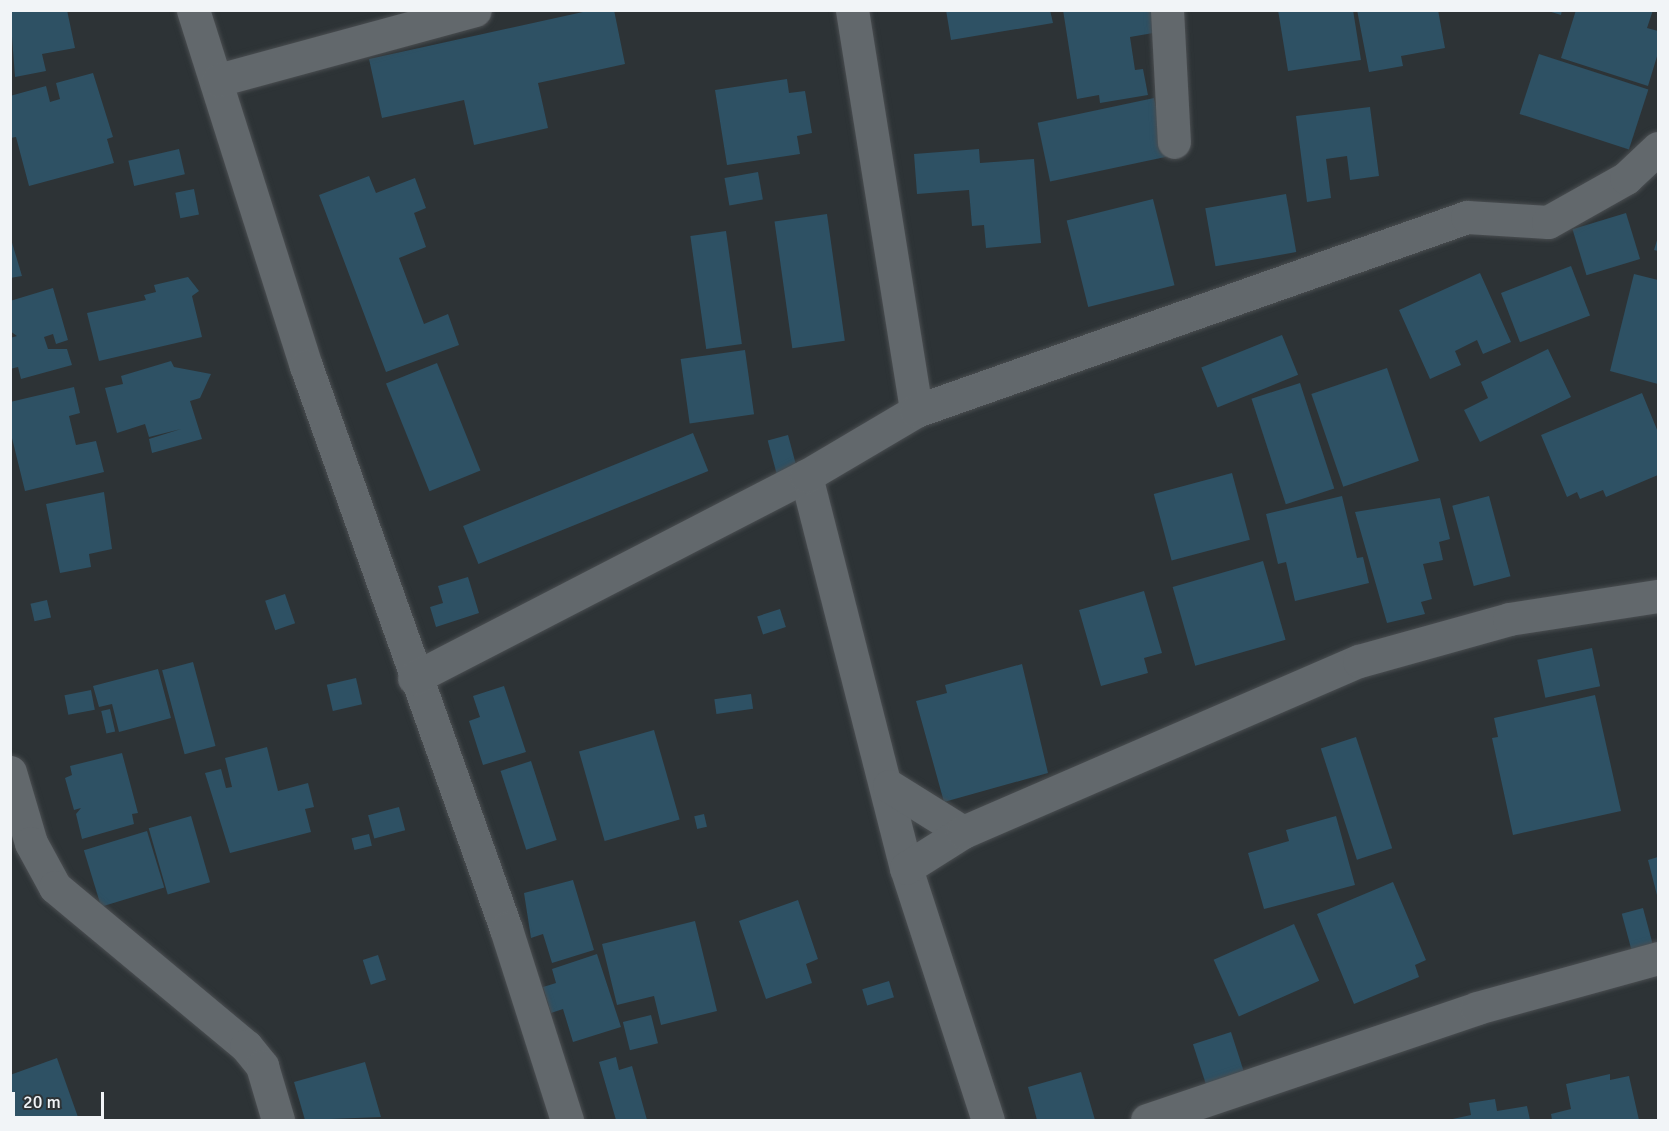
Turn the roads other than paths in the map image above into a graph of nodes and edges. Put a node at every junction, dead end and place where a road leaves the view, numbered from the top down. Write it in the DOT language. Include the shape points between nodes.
graph roads {
  1 [pos="193,10"];
  2 [pos="475,10"];
  3 [pos="852,10"];
  4 [pos="1167,10"];
  5 [pos="218,80"];
  6 [pos="1174,142"];
  7 [pos="1659,148"];
  8 [pos="916,411"];
  9 [pos="806,476"];
  10 [pos="1659,596"];
  11 [pos="414,678"];
  12 [pos="10,772"];
  13 [pos="889,786"];
  14 [pos="963,832"];
  15 [pos="906,868"];
  16 [pos="1659,958"];
  17 [pos="279,1120"];
  18 [pos="567,1120"];
  19 [pos="988,1120"];
  20 [pos="1147,1120"];
  1 -- 5 [label="street"];
  2 -- 5 [label="street"];
  3 -- 8 [label="street"];
  4 -- 6 [label="street"];
  5 -- 11 [label="street" via="306,366"];
  7 -- 8 [label="street" via="1626,178 1548,222 1467,218"];
  8 -- 9 [label="street"];
  9 -- 11 [label="street"];
  9 -- 13 [label="street"];
  10 -- 14 [label="street" via="1509,619 1359,661"];
  11 -- 18 [label="street" via="506,929"];
  12 -- 17 [label="street" via="37,858 55,887 246,1046 262,1066"];
  13 -- 14 [label="street"];
  13 -- 15 [label="street"];
  14 -- 15 [label="street"];
  15 -- 19 [label="street"];
  16 -- 20 [label="street" via="1477,1008"];
}
